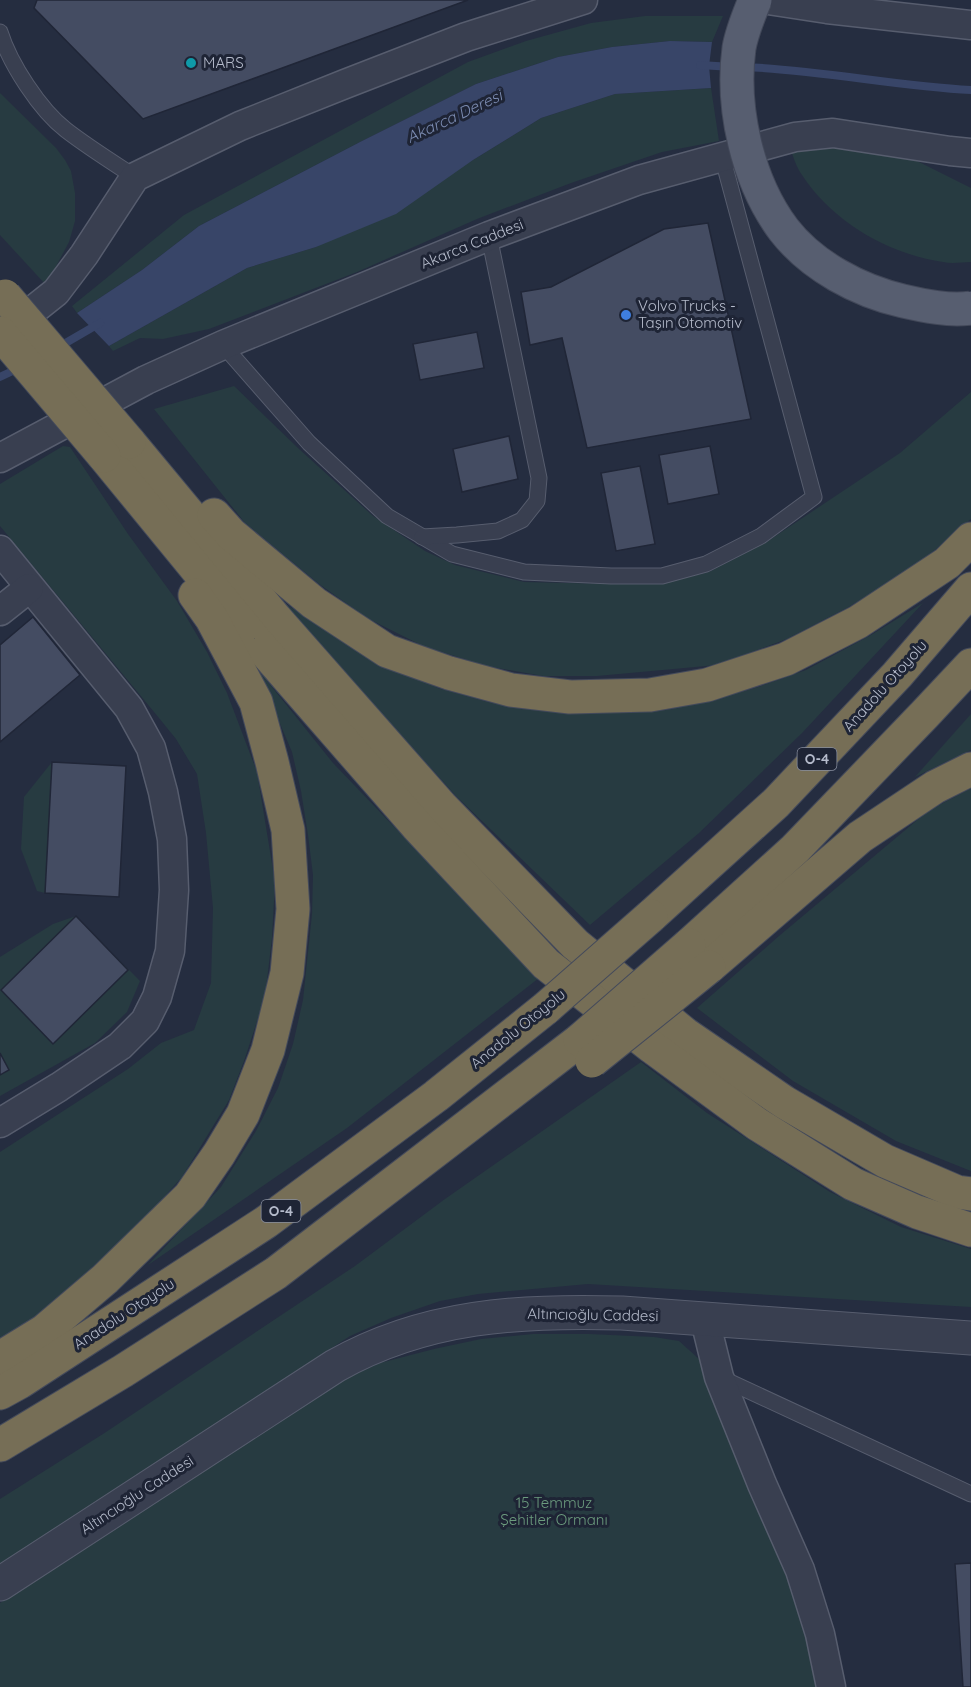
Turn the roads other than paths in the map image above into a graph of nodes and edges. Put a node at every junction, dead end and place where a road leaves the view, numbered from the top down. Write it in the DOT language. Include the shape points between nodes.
graph roads {
  1 [pos="583,0"];
  2 [pos="755,0"];
  3 [pos="768,0"];
  4 [pos="971,25"];
  5 [pos="0,33"];
  6 [pos="971,153"];
  7 [pos="722,156"];
  8 [pos="135,177"];
  9 [pos="489,236"];
  10 [pos="3,293"];
  11 [pos="971,308"];
  12 [pos="0,332"];
  13 [pos="223,345"];
  14 [pos="124,443"];
  15 [pos="0,458"];
  16 [pos="422,537"];
  17 [pos="971,539"];
  18 [pos="0,550"];
  19 [pos="29,588"];
  20 [pos="971,589"];
  21 [pos="0,611"];
  22 [pos="971,665"];
  23 [pos="971,769"];
  24 [pos="699,956"];
  25 [pos="0,1123"];
  26 [pos="971,1194"];
  27 [pos="971,1230"];
  28 [pos="705,1320"];
  29 [pos="971,1338"];
  30 [pos="0,1358"];
  31 [pos="719,1377"];
  32 [pos="0,1393"];
  33 [pos="0,1445"];
  34 [pos="971,1494"];
  35 [pos="0,1584"];
  36 [pos="831,1687"];
  1 -- 8 [label="street" via="466,37 345,84 240,126"];
  2 -- 11 [label="main road, bridge" via="740,46 738,104 758,181 785,231 818,262 868,291 920,304"];
  3 -- 4 [label="street"];
  5 -- 8 [label="lane" via="15,68 40,103 65,129"];
  6 -- 7 [label="street, Akarca Caddesi" via="833,133 795,137"];
  7 -- 9 [label="street, Akarca Caddesi" via="639,180"];
  7 -- 16 [label="lane" via="814,497 761,536 706,564 662,576 524,572 452,554"];
  8 -- 12 [label="street" via="56,292"];
  9 -- 13 [label="street, Akarca Caddesi"];
  9 -- 16 [label="lane" via="539,478 537,501 522,520 498,531"];
  10 -- 14 [label="highway, bridge" via="106,388"];
  12 -- 14 [label="highway, bridge"];
  13 -- 15 [label="street, Akarca Caddesi" via="146,380"];
  13 -- 16 [label="lane" via="309,443 387,516"];
  14 -- 17 [label="highway" via="314,603 387,651 449,673 534,693 570,697 650,695 707,685 786,659 858,622 947,563"];
  14 -- 26 [label="highway" via="425,788 575,944 685,1034 784,1102 885,1161 957,1192"];
  14 -- 27 [label="highway" via="254,639 409,818 546,964 757,1124 853,1184"];
  14 -- 30 [label="highway" via="152,534 212,619 255,702 288,830 293,909 287,973 268,1050 243,1114 190,1196 105,1279 44,1331"];
  18 -- 19 [label="street"];
  19 -- 21 [label="street"];
  19 -- 25 [label="street" via="129,708 151,748 172,839 174,890 170,951 144,1021 120,1046"];
  20 -- 32 [label="highway, Anadolu Otoyolu / O-4, bridge" via="897,675 776,803 546,1008 436,1096 266,1222"];
  22 -- 24 [label="highway"];
  23 -- 24 [label="highway" via="934,787 860,837"];
  24 -- 33 [label="highway, bridge" via="586,1050 276,1273"];
  28 -- 29 [label="street, Altıncıoğlu Caddesi"];
  28 -- 31 [label="street"];
  28 -- 35 [label="street, Altıncıoğlu Caddesi" via="622,1313 528,1312 451,1322 403,1335 335,1366"];
  31 -- 34 [label="lane"];
  31 -- 36 [label="street" via="800,1570"];
}
